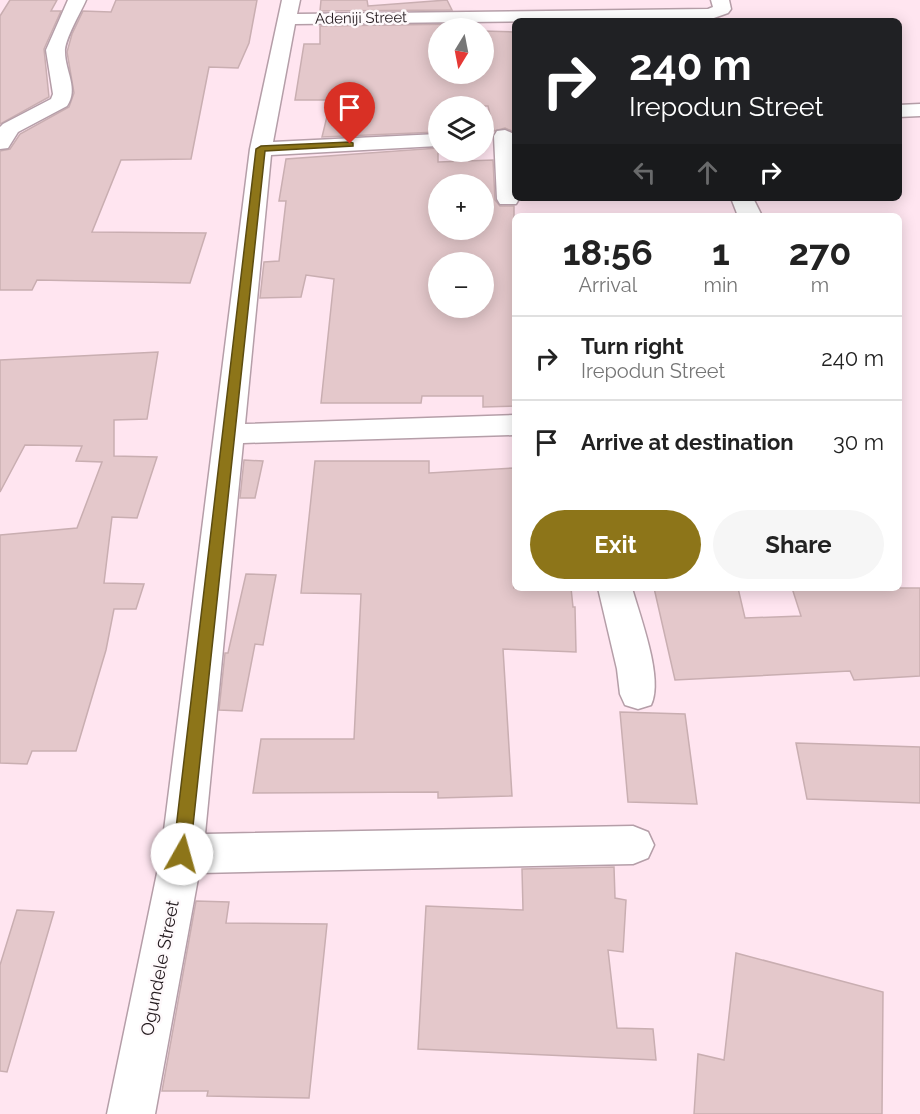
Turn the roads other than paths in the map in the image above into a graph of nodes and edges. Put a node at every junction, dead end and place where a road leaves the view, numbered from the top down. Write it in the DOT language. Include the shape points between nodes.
graph roads {
  1 [pos="77,0"];
  2 [pos="721,5"];
  3 [pos="290,9"];
  4 [pos="920,110"];
  5 [pos="902,111"];
  6 [pos="510,136"];
  7 [pos="494,137"];
  8 [pos="428,141"];
  9 [pos="0,143"];
  10 [pos="261,149"];
  11 [pos="508,199"];
  12 [pos="512,425"];
  13 [pos="231,434"];
  14 [pos="616,591"];
  15 [pos="638,694"];
  16 [pos="633,845"];
  17 [pos="182,854"];
  18 [pos="131,1114"];
  1 -- 9 [label="street" via="55,50 63,94 60,102 10,128"];
  2 -- 3 [label="street, Adeniji Street" via="711,14"];
  3 -- 10 [label="street, Ogundele Street"];
  4 -- 5 [label="street"];
  6 -- 7 [label="street"];
  6 -- 11 [label="street"];
  8 -- 10 [label="street"];
  10 -- 13 [label="street, Ogundele Street"];
  12 -- 13 [label="street"];
  13 -- 17 [label="street, Ogundele Street"];
  14 -- 15 [label="street"];
  16 -- 17 [label="street"];
  17 -- 18 [label="street, Ogundele Street"];
}
